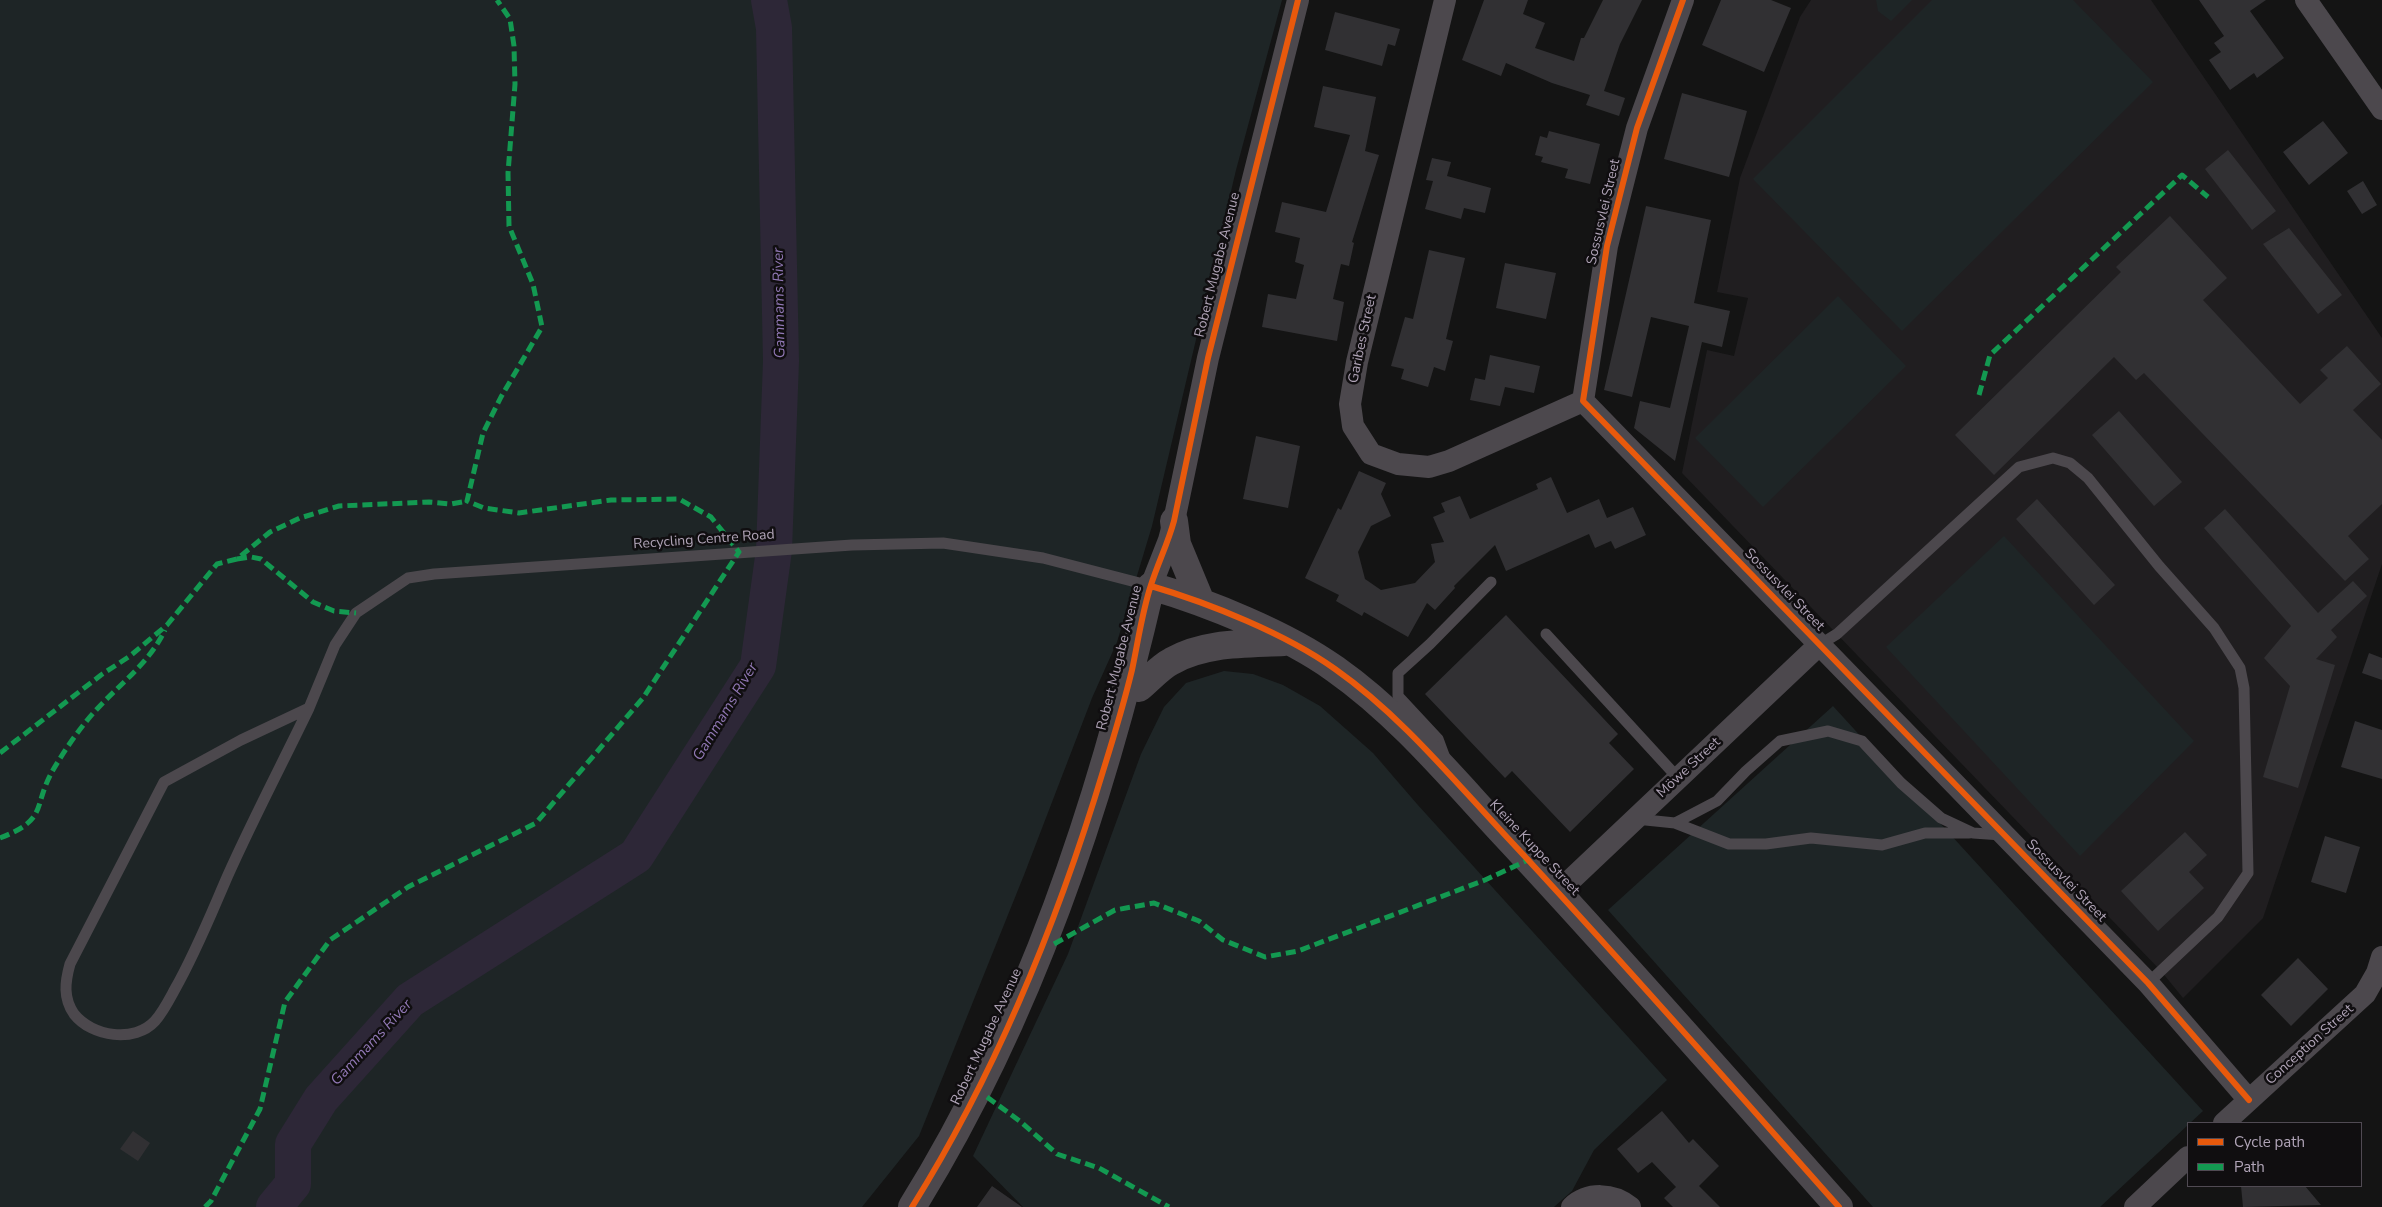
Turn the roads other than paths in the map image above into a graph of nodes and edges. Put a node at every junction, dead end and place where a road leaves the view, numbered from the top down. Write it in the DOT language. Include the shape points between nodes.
graph roads {
  1 [pos="1298,0"];
  2 [pos="1444,0"];
  3 [pos="1683,0"];
  4 [pos="2306,0"];
  5 [pos="2382,108"];
  6 [pos="1583,401"];
  7 [pos="1172,531"];
  8 [pos="1491,582"];
  9 [pos="1159,588"];
  10 [pos="1201,602"];
  11 [pos="1546,634"];
  12 [pos="1288,641"];
  13 [pos="1819,645"];
  14 [pos="1139,688"];
  15 [pos="309,708"];
  16 [pos="1444,770"];
  17 [pos="1678,778"];
  18 [pos="1636,819"];
  19 [pos="1676,823"];
  20 [pos="1973,833"];
  21 [pos="2004,835"];
  22 [pos="1558,892"];
  23 [pos="2382,957"];
  24 [pos="2148,983"];
  25 [pos="2248,1100"];
  26 [pos="2225,1122"];
  27 [pos="2187,1158"];
  28 [pos="912,1207"];
  29 [pos="926,1207"];
  30 [pos="1572,1207"];
  31 [pos="1630,1207"];
  32 [pos="1839,1207"];
  33 [pos="2135,1207"];
  1 -- 7 [label="street, Robert Mugabe Avenue" via="1208,358"];
  2 -- 6 [label="street, Garibes Street" via="1356,362 1350,404 1354,426 1371,454 1398,464 1429,467 1450,461"];
  3 -- 6 [label="street, Sossusvlei Street" via="1637,128 1607,246"];
  4 -- 5 [label="street"];
  6 -- 13 [label="street, Sossusvlei Street"];
  7 -- 9 [label="street, Robert Mugabe Avenue"];
  7 -- 10 [label="street"];
  8 -- 16 [label="lane" via="1398,672 1398,696 1438,739 1446,756"];
  9 -- 10 [label="street, Kleine Kuppe Street"];
  9 -- 14 [label="street, Robert Mugabe Avenue"];
  9 -- 15 [label="lane, Recycling Centre Road" via="1044,558 943,543 852,545 434,574 408,578 356,613 335,645"];
  9 -- 28 [label="street, Robert Mugabe Avenue" via="1090,815 1056,914 949,1148"];
  10 -- 12 [label="street, Kleine Kuppe Street"];
  11 -- 17 [label="lane"];
  12 -- 14 [label="street" via="1227,645 1198,651 1172,661"];
  12 -- 16 [label="street, Kleine Kuppe Street" via="1334,668 1365,692"];
  13 -- 17 [label="street, Möwe Street"];
  13 -- 21 [label="street, Sossusvlei Street"];
  13 -- 24 [label="lane" via="1837,634 2019,468 2053,458 2070,463 2088,478 2214,628 2240,668 2244,688 2248,873 2218,918"];
  14 -- 29 [label="street, Robert Mugabe Avenue" via="1108,798 1044,975 965,1143"];
  15 -- 15 [label="lane, Recycling Centre Road" via="188,966 154,1022 138,1033 109,1035 79,1020 70,1009 66,996 65,980 70,964 164,782"];
  16 -- 22 [label="street, Kleine Kuppe Street"];
  17 -- 18 [label="street, Möwe Street"];
  18 -- 19 [label="lane"];
  18 -- 22 [label="street, Möwe Street"];
  19 -- 20 [label="lane" via="1729,844 1766,844 1811,838 1882,845 1925,833"];
  19 -- 20 [label="lane" via="1716,801 1780,741 1828,731 1862,742 1901,783 1941,818"];
  20 -- 21 [label="lane"];
  21 -- 24 [label="street, Sossusvlei Street"];
  22 -- 32 [label="street, Kleine Kuppe Street"];
  23 -- 25 [label="street, Conception Street" via="2365,994"];
  24 -- 25 [label="street, Sossusvlei Street"];
  25 -- 26 [label="street, Conception Street"];
  27 -- 33 [label="street"];
  30 -- 31 [label="street" via="1579,1200 1604,1194"];
}
